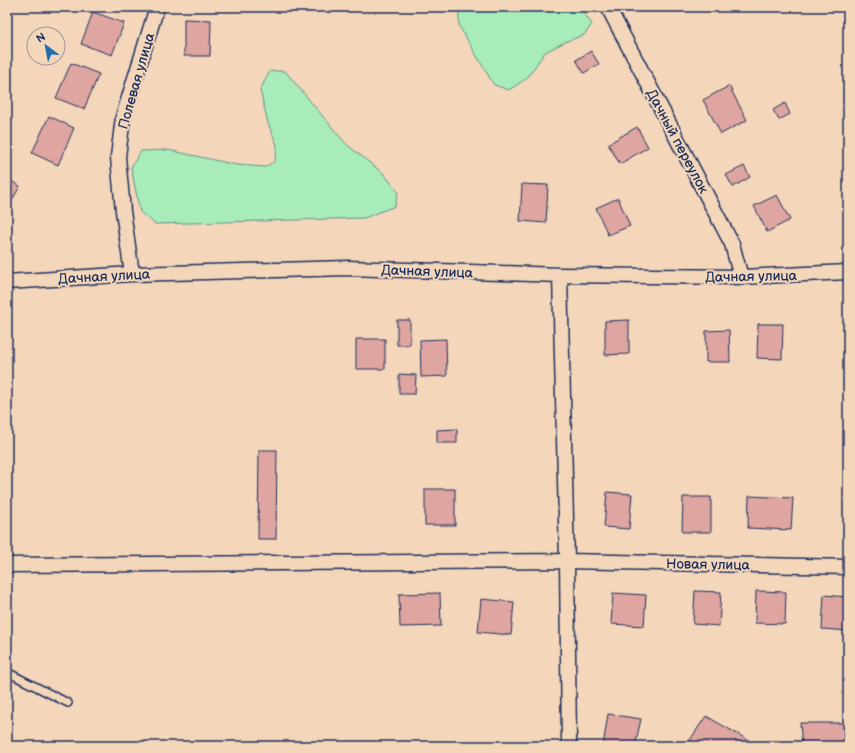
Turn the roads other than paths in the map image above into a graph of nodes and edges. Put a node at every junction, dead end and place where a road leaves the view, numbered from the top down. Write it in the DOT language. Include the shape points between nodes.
graph roads {
  1 [pos="157,7"];
  2 [pos="608,7"];
  3 [pos="848,272"];
  4 [pos="132,274"];
  5 [pos="560,275"];
  6 [pos="740,277"];
  7 [pos="7,282"];
  8 [pos="567,561"];
  9 [pos="7,565"];
  10 [pos="848,567"];
  11 [pos="7,672"];
  12 [pos="68,703"];
  13 [pos="569,746"];
  1 -- 4 [label="street, Полевая улица" via="122,117 118,157"];
  2 -- 6 [label="street, Дачный переулок" via="732,244"];
  3 -- 6 [label="street, Дачная улица"];
  4 -- 5 [label="street, Дачная улица" via="348,268"];
  4 -- 7 [label="street, Дачная улица"];
  5 -- 6 [label="street, Дачная улица"];
  5 -- 8 [label="street"];
  8 -- 9 [label="street, Новая улица"];
  8 -- 10 [label="street, Новая улица"];
  8 -- 13 [label="street"];
  11 -- 12 [label="lane"];
}
